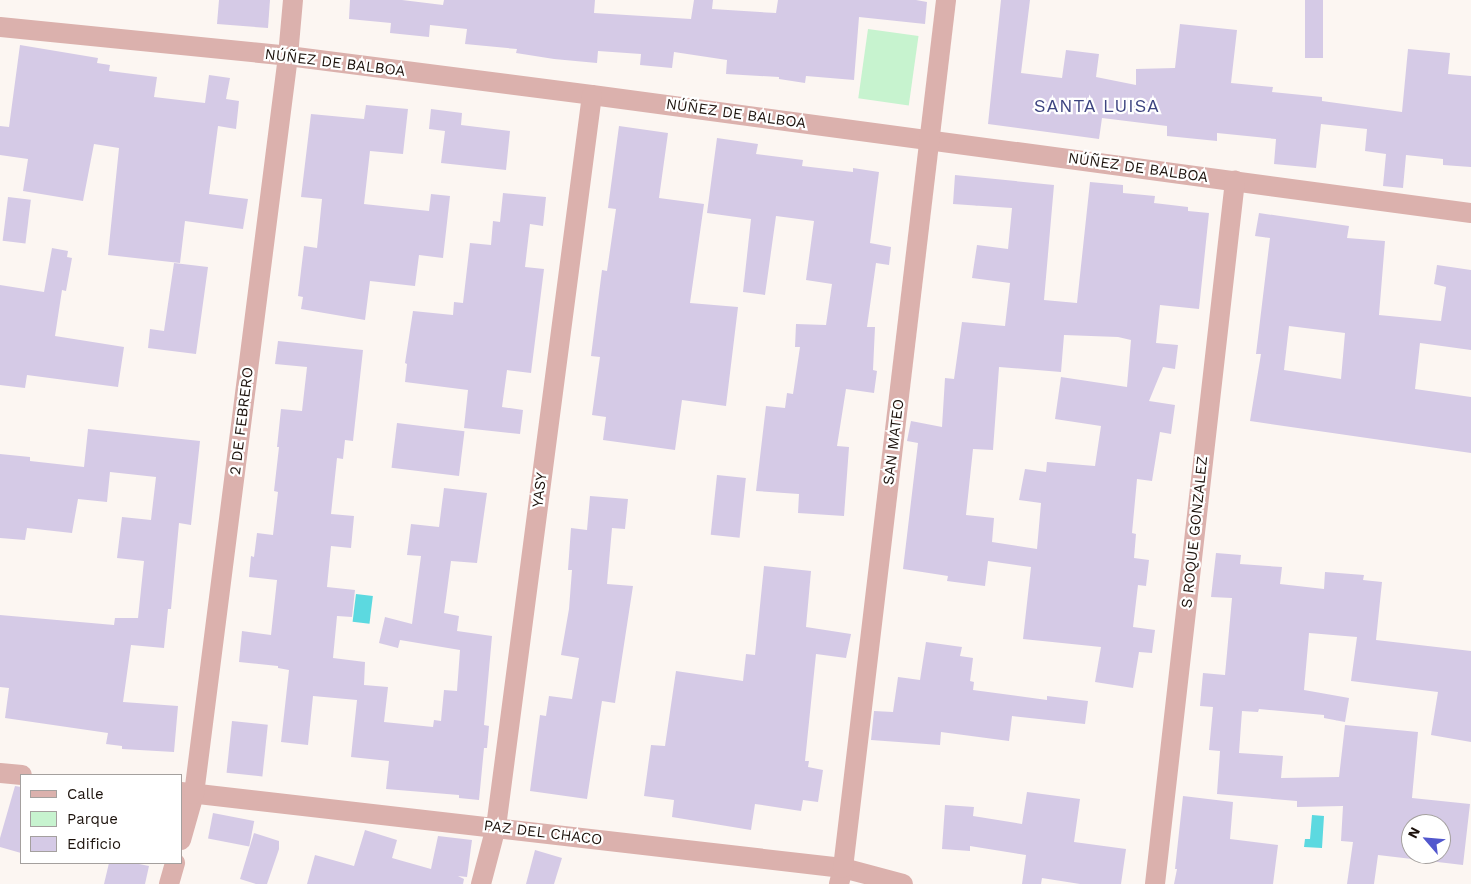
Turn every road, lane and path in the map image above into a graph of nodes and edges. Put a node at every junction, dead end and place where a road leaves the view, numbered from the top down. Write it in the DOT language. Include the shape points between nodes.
graph roads {
  1 [pos="293,0"];
  2 [pos="946,0"];
  3 [pos="0,27"];
  4 [pos="288,56"];
  5 [pos="592,95"];
  6 [pos="930,140"];
  7 [pos="1234,181"];
  8 [pos="1471,213"];
  9 [pos="0,773"];
  10 [pos="20,775"];
  11 [pos="187,793"];
  12 [pos="496,828"];
  13 [pos="182,832"];
  14 [pos="175,864"];
  15 [pos="841,876"];
  16 [pos="169,884"];
  17 [pos="481,884"];
  18 [pos="903,884"];
  19 [pos="1155,884"];
  1 -- 4 [label="street, 2 DE FEBRERO"];
  2 -- 6 [label="street, SAN MATEO"];
  3 -- 4 [label="street, NÚÑEZ DE BALBOA"];
  4 -- 5 [label="street, NÚÑEZ DE BALBOA"];
  4 -- 11 [label="street, 2 DE FEBRERO"];
  5 -- 6 [label="street, NÚÑEZ DE BALBOA"];
  5 -- 12 [label="street, YASY"];
  6 -- 7 [label="street, NÚÑEZ DE BALBOA"];
  6 -- 15 [label="street, SAN MATEO"];
  7 -- 8 [label="street, NÚÑEZ DE BALBOA"];
  7 -- 19 [label="street, S ROQUE GONZALEZ"];
  9 -- 10 [label="street"];
  11 -- 12 [label="street, PAZ DEL CHACO"];
  11 -- 13 [label="street, 2 DE FEBRERO"];
  12 -- 15 [label="street, PAZ DEL CHACO"];
  12 -- 17 [label="street, YASY"];
  14 -- 16 [label="street"];
  15 -- 18 [label="street, PAZ DEL CHACO"];
}
